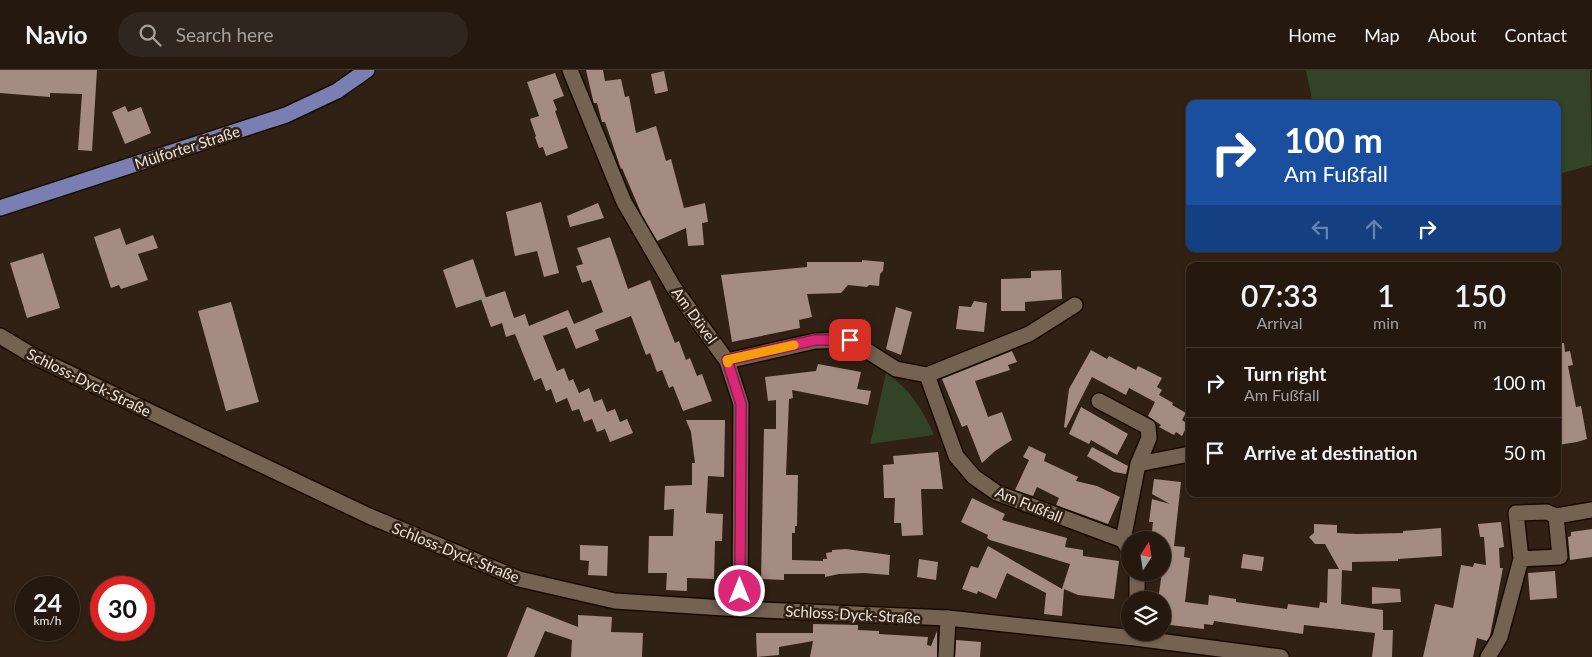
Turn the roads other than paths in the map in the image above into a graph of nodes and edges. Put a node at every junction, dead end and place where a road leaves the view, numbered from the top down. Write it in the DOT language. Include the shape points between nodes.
graph roads {
  1 [pos="367,70"];
  2 [pos="570,70"];
  3 [pos="0,208"];
  4 [pos="1075,304"];
  5 [pos="0,336"];
  6 [pos="727,360"];
  7 [pos="927,375"];
  8 [pos="1099,401"];
  9 [pos="1186,455"];
  10 [pos="1138,464"];
  11 [pos="1592,510"];
  12 [pos="1556,516"];
  13 [pos="1128,531"];
  14 [pos="1121,544"];
  15 [pos="1521,560"];
  16 [pos="740,609"];
  17 [pos="948,618"];
  18 [pos="1121,634"];
  19 [pos="1171,640"];
  20 [pos="946,657"];
  21 [pos="1281,657"];
  22 [pos="1488,657"];
  1 -- 3 [label="main road, Mülforter Straße" via="337,91 286,114"];
  2 -- 6 [label="street, Am Düvel" via="624,202 674,288"];
  4 -- 7 [label="street" via="1029,334"];
  5 -- 16 [label="street, Schloss-Dyck-Straße" via="35,357 369,516 519,579 616,601"];
  6 -- 7 [label="street" via="815,340 850,340 896,369"];
  6 -- 16 [label="street, Am Düvel" via="741,404"];
  7 -- 14 [label="street, Am Fußfall" via="956,456 974,477 997,493"];
  8 -- 10 [label="street" via="1148,427 1149,438"];
  9 -- 10 [label="street"];
  10 -- 13 [label="street"];
  11 -- 12 [label="street"];
  12 -- 15 [label="street" via="1560,557"];
  12 -- 15 [label="street" via="1547,512 1516,513"];
  15 -- 22 [label="street" via="1500,637"];
  16 -- 17 [label="street, Schloss-Dyck-Straße"];
  17 -- 18 [label="street, Schloss-Dyck-Straße"];
  17 -- 20 [label="street"];
  19 -- 21 [label="street, Schloss-Dyck-Straße"];
}
